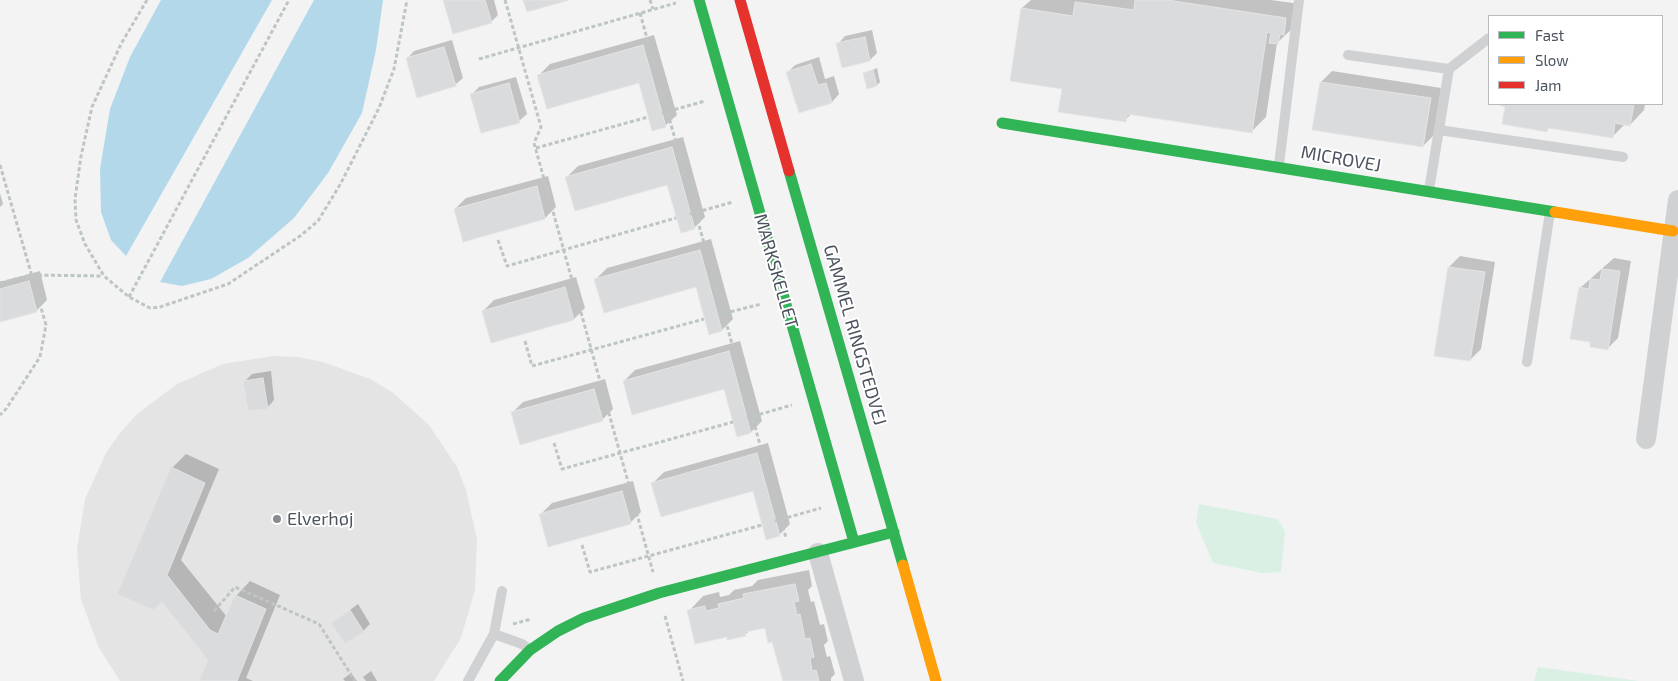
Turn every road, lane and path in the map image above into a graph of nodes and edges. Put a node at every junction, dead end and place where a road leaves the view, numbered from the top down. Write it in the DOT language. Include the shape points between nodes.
graph roads {
  1 [pos="147,0"];
  2 [pos="289,0"];
  3 [pos="407,0"];
  4 [pos="505,0"];
  5 [pos="650,0"];
  6 [pos="699,0"];
  7 [pos="740,0"];
  8 [pos="1299,0"];
  9 [pos="678,2"];
  10 [pos="653,9"];
  11 [pos="640,13"];
  12 [pos="1488,39"];
  13 [pos="518,48"];
  14 [pos="1348,55"];
  15 [pos="479,59"];
  16 [pos="1449,69"];
  17 [pos="726,95"];
  18 [pos="667,112"];
  19 [pos="662,113"];
  20 [pos="648,117"];
  21 [pos="1002,124"];
  22 [pos="1439,130"];
  23 [pos="536,148"];
  24 [pos="1624,158"];
  25 [pos="0,165"];
  26 [pos="1278,166"];
  27 [pos="1429,191"];
  28 [pos="755,196"];
  29 [pos="1678,200"];
  30 [pos="1550,211"];
  31 [pos="696,213"];
  32 [pos="690,214"];
  33 [pos="676,218"];
  34 [pos="1673,231"];
  35 [pos="498,240"];
  36 [pos="564,250"];
  37 [pos="31,274"];
  38 [pos="104,276"];
  39 [pos="0,283"];
  40 [pos="128,297"];
  41 [pos="784,298"];
  42 [pos="724,314"];
  43 [pos="718,316"];
  44 [pos="704,319"];
  45 [pos="525,341"];
  46 [pos="592,350"];
  47 [pos="1527,362"];
  48 [pos="813,400"];
  49 [pos="0,415"];
  50 [pos="752,416"];
  51 [pos="747,418"];
  52 [pos="733,422"];
  53 [pos="1646,439"];
  54 [pos="554,443"];
  55 [pos="620,453"];
  56 [pos="842,502"];
  57 [pos="781,519"];
  58 [pos="776,520"];
  59 [pos="762,524"];
  60 [pos="894,532"];
  61 [pos="854,542"];
  62 [pos="582,545"];
  63 [pos="818,553"];
  64 [pos="649,556"];
  65 [pos="792,559"];
  66 [pos="502,591"];
  67 [pos="659,593"];
  68 [pos="214,611"];
  69 [pos="494,634"];
  70 [pos="530,650"];
  71 [pos="355,681"];
  72 [pos="468,681"];
  73 [pos="500,681"];
  74 [pos="682,681"];
  75 [pos="854,681"];
  76 [pos="936,681"];
  1 -- 38 [label="path" via="121,44 92,107 81,156 75,199 76,220 85,244"];
  2 -- 40 [label="path"];
  3 -- 40 [label="path" via="394,69 379,108 318,221 228,284 160,307 150,308"];
  4 -- 13 [label="path"];
  5 -- 10 [label="path"];
  6 -- 17 [label="street, MARKSKELLET"];
  7 -- 60 [label="street, GAMMEL RINGSTEDVEJ"];
  8 -- 26 [label="lane"];
  9 -- 10 [label="path"];
  10 -- 11 [label="path"];
  11 -- 13 [label="path"];
  11 -- 18 [label="path"];
  12 -- 16 [label="lane"];
  13 -- 15 [label="path"];
  13 -- 23 [label="path" via="541,127 534,143"];
  14 -- 16 [label="lane"];
  16 -- 22 [label="lane"];
  17 -- 18 [label="path"];
  17 -- 28 [label="street, MARKSKELLET"];
  18 -- 19 [label="path"];
  18 -- 31 [label="path"];
  20 -- 23 [label="path"];
  21 -- 26 [label="street, MICROVEJ"];
  22 -- 24 [label="lane"];
  22 -- 27 [label="lane"];
  23 -- 36 [label="path"];
  25 -- 37 [label="path"];
  26 -- 27 [label="street, MICROVEJ"];
  27 -- 30 [label="street, MICROVEJ"];
  28 -- 31 [label="path"];
  28 -- 41 [label="street, MARKSKELLET"];
  29 -- 34 [label="street"];
  30 -- 34 [label="street, MICROVEJ"];
  30 -- 47 [label="lane"];
  31 -- 32 [label="path"];
  31 -- 42 [label="path"];
  33 -- 36 [label="path"];
  34 -- 53 [label="street"];
  35 -- 36 [label="path" via="506,266"];
  36 -- 46 [label="path"];
  37 -- 38 [label="path"];
  37 -- 39 [label="path"];
  37 -- 49 [label="path" via="46,325 40,357"];
  38 -- 40 [label="path"];
  41 -- 42 [label="path"];
  41 -- 48 [label="street, MARKSKELLET"];
  42 -- 43 [label="path"];
  42 -- 50 [label="path"];
  44 -- 46 [label="path"];
  45 -- 46 [label="path" via="532,366"];
  46 -- 55 [label="path"];
  48 -- 50 [label="path"];
  48 -- 56 [label="street, MARKSKELLET"];
  50 -- 51 [label="path"];
  50 -- 57 [label="path"];
  52 -- 55 [label="path"];
  54 -- 55 [label="path" via="562,469"];
  55 -- 64 [label="path"];
  56 -- 57 [label="path"];
  56 -- 61 [label="street, MARKSKELLET"];
  57 -- 58 [label="path"];
  57 -- 65 [label="path"];
  59 -- 64 [label="path"];
  60 -- 61 [label="street"];
  60 -- 76 [label="street, GAMMEL RINGSTEDVEJ"];
  61 -- 63 [label="street"];
  62 -- 64 [label="path" via="590,572"];
  63 -- 65 [label="street"];
  63 -- 75 [label="street"];
  64 -- 67 [label="path"];
  65 -- 67 [label="street"];
  66 -- 69 [label="lane"];
  67 -- 70 [label="street" via="584,618 558,630"];
  67 -- 74 [label="path"];
  68 -- 71 [label="path" via="235,587 319,624"];
  69 -- 70 [label="lane"];
  69 -- 72 [label="lane"];
  70 -- 73 [label="street"];
}
